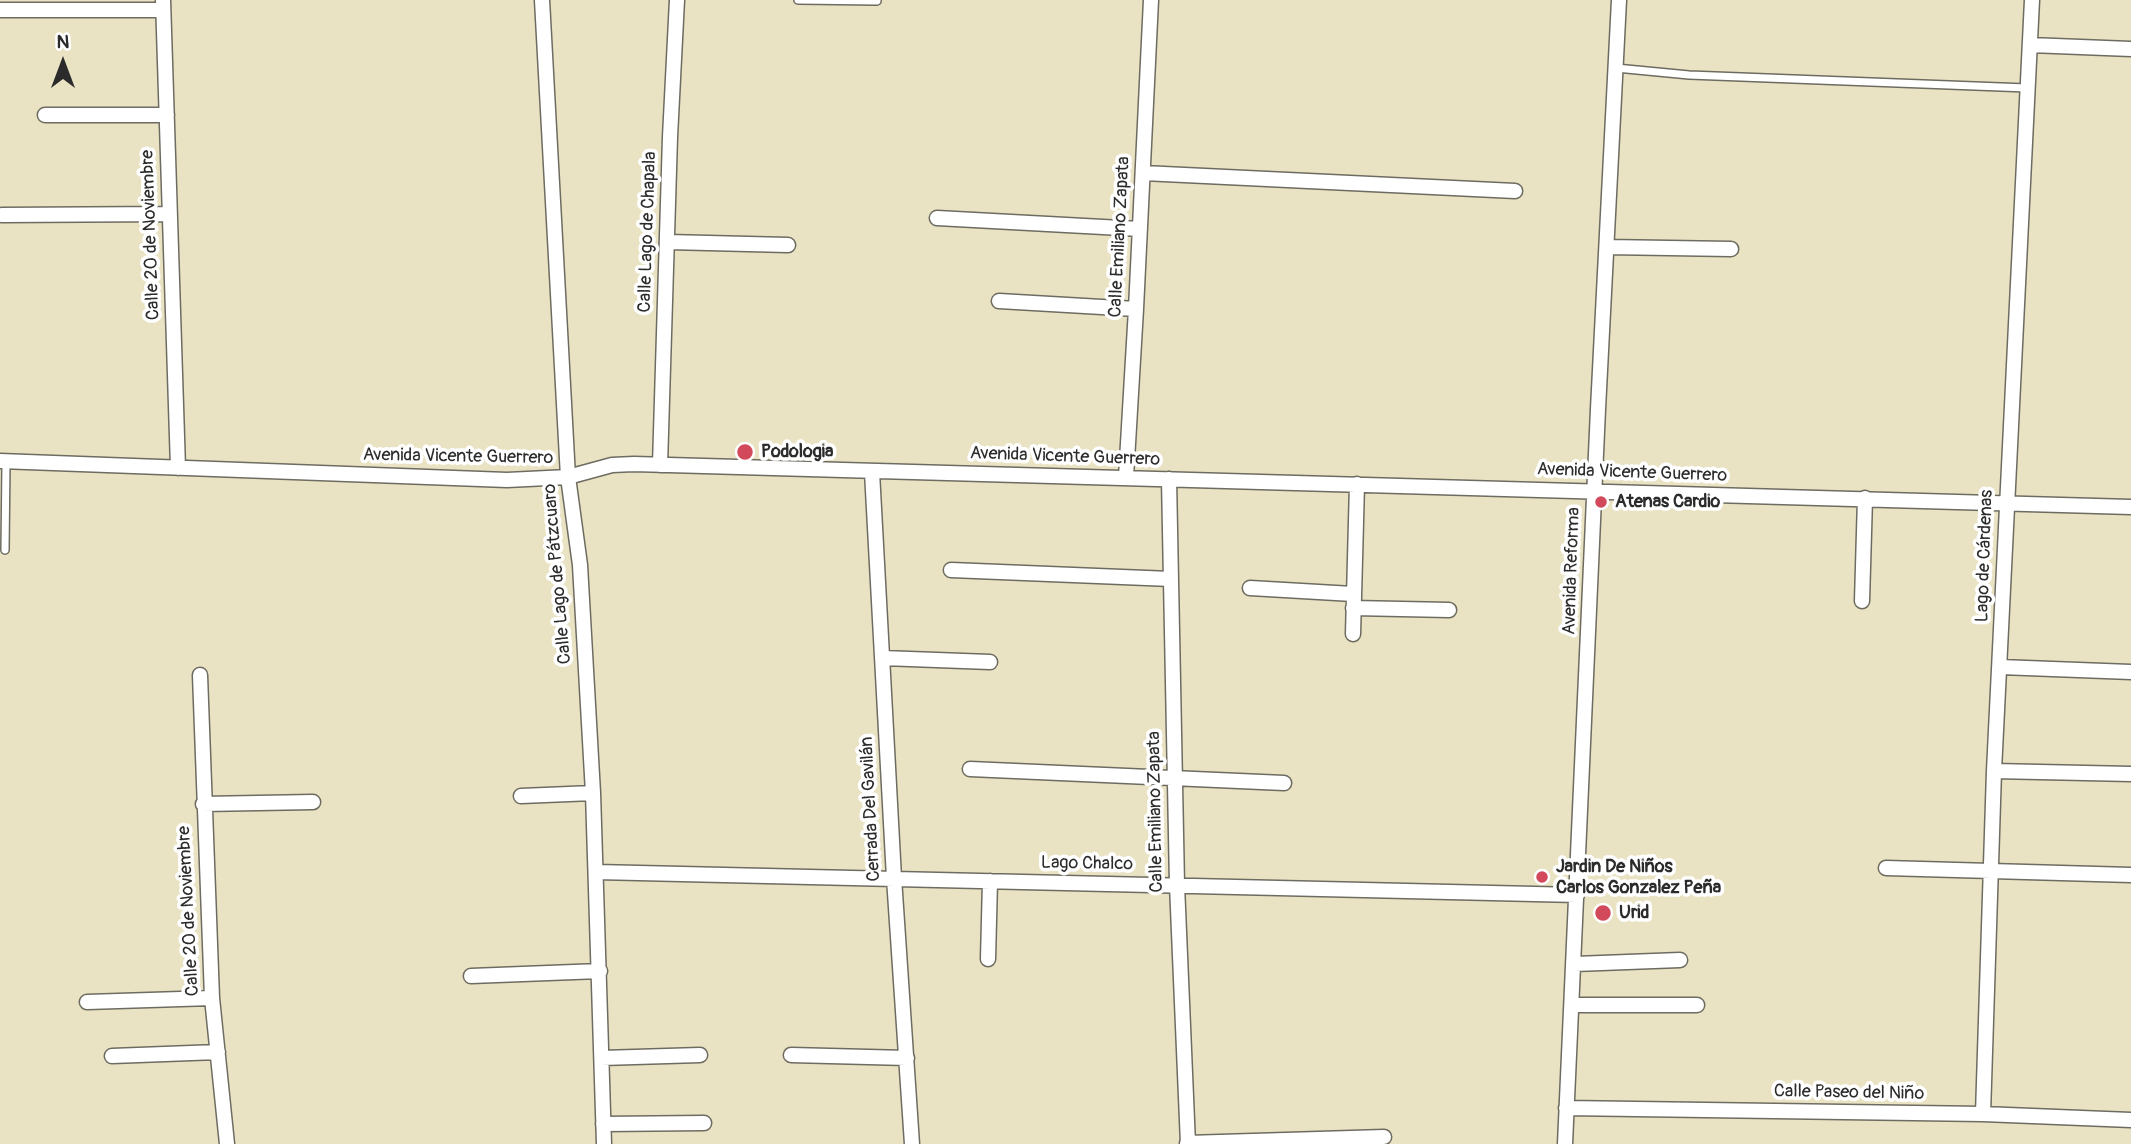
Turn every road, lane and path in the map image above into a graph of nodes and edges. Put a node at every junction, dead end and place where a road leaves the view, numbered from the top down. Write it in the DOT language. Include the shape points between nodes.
graph roads {
  1 [pos="542,0"];
  2 [pos="677,0"];
  3 [pos="798,0"];
  4 [pos="1151,0"];
  5 [pos="1619,0"];
  6 [pos="2032,0"];
  7 [pos="877,1"];
  8 [pos="163,5"];
  9 [pos="0,10"];
  10 [pos="2030,45"];
  11 [pos="2131,49"];
  12 [pos="1616,68"];
  13 [pos="2027,88"];
  14 [pos="45,115"];
  15 [pos="167,115"];
  16 [pos="1143,173"];
  17 [pos="1515,191"];
  18 [pos="169,214"];
  19 [pos="2,215"];
  20 [pos="937,219"];
  21 [pos="1140,229"];
  22 [pos="668,242"];
  23 [pos="788,245"];
  24 [pos="1606,247"];
  25 [pos="1731,249"];
  26 [pos="999,301"];
  27 [pos="1136,309"];
  28 [pos="3,461"];
  29 [pos="660,465"];
  30 [pos="178,468"];
  31 [pos="872,472"];
  32 [pos="568,477"];
  33 [pos="1126,477"];
  34 [pos="1169,480"];
  35 [pos="1357,484"];
  36 [pos="1595,491"];
  37 [pos="1865,498"];
  38 [pos="2007,503"];
  39 [pos="2131,507"];
  40 [pos="5,550"];
  41 [pos="951,570"];
  42 [pos="1171,579"];
  43 [pos="1250,588"];
  44 [pos="1353,601"];
  45 [pos="1862,601"];
  46 [pos="1449,610"];
  47 [pos="1353,634"];
  48 [pos="883,658"];
  49 [pos="990,662"];
  50 [pos="2000,667"];
  51 [pos="2131,673"];
  52 [pos="200,675"];
  53 [pos="971,769"];
  54 [pos="1994,771"];
  55 [pos="2131,774"];
  56 [pos="1175,776"];
  57 [pos="1284,783"];
  58 [pos="593,793"];
  59 [pos="522,796"];
  60 [pos="313,802"];
  61 [pos="203,804"];
  62 [pos="1886,868"];
  63 [pos="1990,869"];
  64 [pos="596,872"];
  65 [pos="2131,874"];
  66 [pos="894,878"];
  67 [pos="990,881"];
  68 [pos="1177,885"];
  69 [pos="1577,894"];
  70 [pos="988,958"];
  71 [pos="1680,960"];
  72 [pos="1574,964"];
  73 [pos="600,971"];
  74 [pos="471,976"];
  75 [pos="212,998"];
  76 [pos="87,1002"];
  77 [pos="1572,1005"];
  78 [pos="1697,1005"];
  79 [pos="218,1052"];
  80 [pos="700,1055"];
  81 [pos="791,1055"];
  82 [pos="112,1056"];
  83 [pos="602,1058"];
  84 [pos="907,1058"];
  85 [pos="1566,1108"];
  86 [pos="1983,1114"];
  87 [pos="2131,1120"];
  88 [pos="704,1123"];
  89 [pos="603,1124"];
  90 [pos="1384,1137"];
  91 [pos="227,1144"];
  92 [pos="604,1144"];
  93 [pos="912,1144"];
  94 [pos="1188,1144"];
  95 [pos="1565,1144"];
  1 -- 32 [label="street, Calle Lago de Pátzcuaro"];
  2 -- 22 [label="street, Calle Lago de Chapala"];
  3 -- 7 [label="lane"];
  4 -- 16 [label="street, Calle Emiliano Zapata"];
  5 -- 12 [label="street, Avenida Reforma"];
  6 -- 10 [label="street, Lago de Cárdenas"];
  8 -- 9 [label="street"];
  8 -- 15 [label="street, Calle 20 de Noviembre"];
  10 -- 11 [label="street"];
  10 -- 13 [label="street, Lago de Cárdenas"];
  12 -- 13 [label="lane"];
  12 -- 24 [label="street, Avenida Reforma"];
  13 -- 38 [label="street, Lago de Cárdenas"];
  14 -- 15 [label="street"];
  15 -- 18 [label="street, Calle 20 de Noviembre"];
  16 -- 17 [label="street"];
  16 -- 21 [label="street, Calle Emiliano Zapata"];
  18 -- 19 [label="street"];
  18 -- 30 [label="street, Calle 20 de Noviembre"];
  20 -- 21 [label="street"];
  21 -- 27 [label="street, Calle Emiliano Zapata"];
  22 -- 23 [label="street"];
  22 -- 29 [label="street, Calle Lago de Chapala"];
  24 -- 25 [label="street"];
  24 -- 36 [label="street, Avenida Reforma"];
  26 -- 27 [label="street"];
  27 -- 33 [label="street, Calle Emiliano Zapata"];
  28 -- 30 [label="street, Avenida Vicente Guerrero"];
  28 -- 40 [label="lane"];
  29 -- 31 [label="street, Avenida Vicente Guerrero"];
  29 -- 32 [label="street, Avenida Vicente Guerrero" via="612,465"];
  30 -- 32 [label="street, Avenida Vicente Guerrero" via="506,480"];
  31 -- 33 [label="street, Avenida Vicente Guerrero"];
  31 -- 48 [label="street, Cerrada Del Gavilán"];
  32 -- 58 [label="street, Calle Lago de Pátzcuaro" via="580,565"];
  33 -- 34 [label="street, Avenida Vicente Guerrero"];
  34 -- 35 [label="street, Avenida Vicente Guerrero"];
  34 -- 42 [label="street, Calle Emiliano Zapata"];
  35 -- 36 [label="street, Avenida Vicente Guerrero"];
  35 -- 44 [label="street"];
  36 -- 37 [label="street, Avenida Vicente Guerrero"];
  36 -- 69 [label="street, Avenida Reforma"];
  37 -- 38 [label="street, Avenida Vicente Guerrero"];
  37 -- 45 [label="street"];
  38 -- 39 [label="street, Avenida Vicente Guerrero"];
  38 -- 50 [label="street, Lago de Cárdenas"];
  41 -- 42 [label="street"];
  42 -- 56 [label="street, Calle Emiliano Zapata"];
  43 -- 44 [label="street"];
  44 -- 46 [label="street"];
  44 -- 47 [label="street"];
  48 -- 49 [label="street"];
  48 -- 66 [label="street, Cerrada Del Gavilán"];
  50 -- 51 [label="street"];
  50 -- 54 [label="street, Lago de Cárdenas"];
  52 -- 61 [label="street, Calle 20 de Noviembre"];
  53 -- 56 [label="street"];
  54 -- 55 [label="street"];
  54 -- 63 [label="street, Lago de Cárdenas"];
  56 -- 57 [label="street"];
  56 -- 68 [label="street, Calle Emiliano Zapata"];
  58 -- 59 [label="street"];
  58 -- 64 [label="street, Calle Lago de Pátzcuaro"];
  60 -- 61 [label="street"];
  61 -- 75 [label="street, Calle 20 de Noviembre"];
  62 -- 63 [label="street"];
  63 -- 65 [label="street"];
  63 -- 86 [label="street, Lago de Cárdenas"];
  64 -- 66 [label="street, Lago Chalco"];
  64 -- 73 [label="street, Calle Lago de Pátzcuaro"];
  66 -- 67 [label="street, Lago Chalco"];
  66 -- 84 [label="street, Cerrada Del Gavilán"];
  67 -- 68 [label="street, Lago Chalco"];
  67 -- 70 [label="street"];
  68 -- 69 [label="street, Lago Chalco"];
  68 -- 94 [label="street, Calle Emiliano Zapata"];
  69 -- 72 [label="street, Avenida Reforma"];
  71 -- 72 [label="street"];
  72 -- 77 [label="street, Avenida Reforma"];
  73 -- 74 [label="street"];
  73 -- 83 [label="street, Calle Lago de Pátzcuaro"];
  75 -- 76 [label="street"];
  75 -- 79 [label="street, Calle 20 de Noviembre"];
  77 -- 78 [label="street"];
  77 -- 85 [label="street, Avenida Reforma"];
  79 -- 82 [label="street"];
  79 -- 91 [label="street, Calle 20 de Noviembre"];
  80 -- 83 [label="street"];
  81 -- 84 [label="street"];
  83 -- 89 [label="street, Calle Lago de Pátzcuaro"];
  84 -- 93 [label="street, Cerrada Del Gavilán"];
  85 -- 86 [label="street, Calle Paseo del Niño"];
  85 -- 95 [label="street, Avenida Reforma"];
  86 -- 87 [label="street, Calle Paseo del Niño"];
  88 -- 89 [label="street"];
  89 -- 92 [label="street, Calle Lago de Pátzcuaro"];
  90 -- 94 [label="street"];
}
